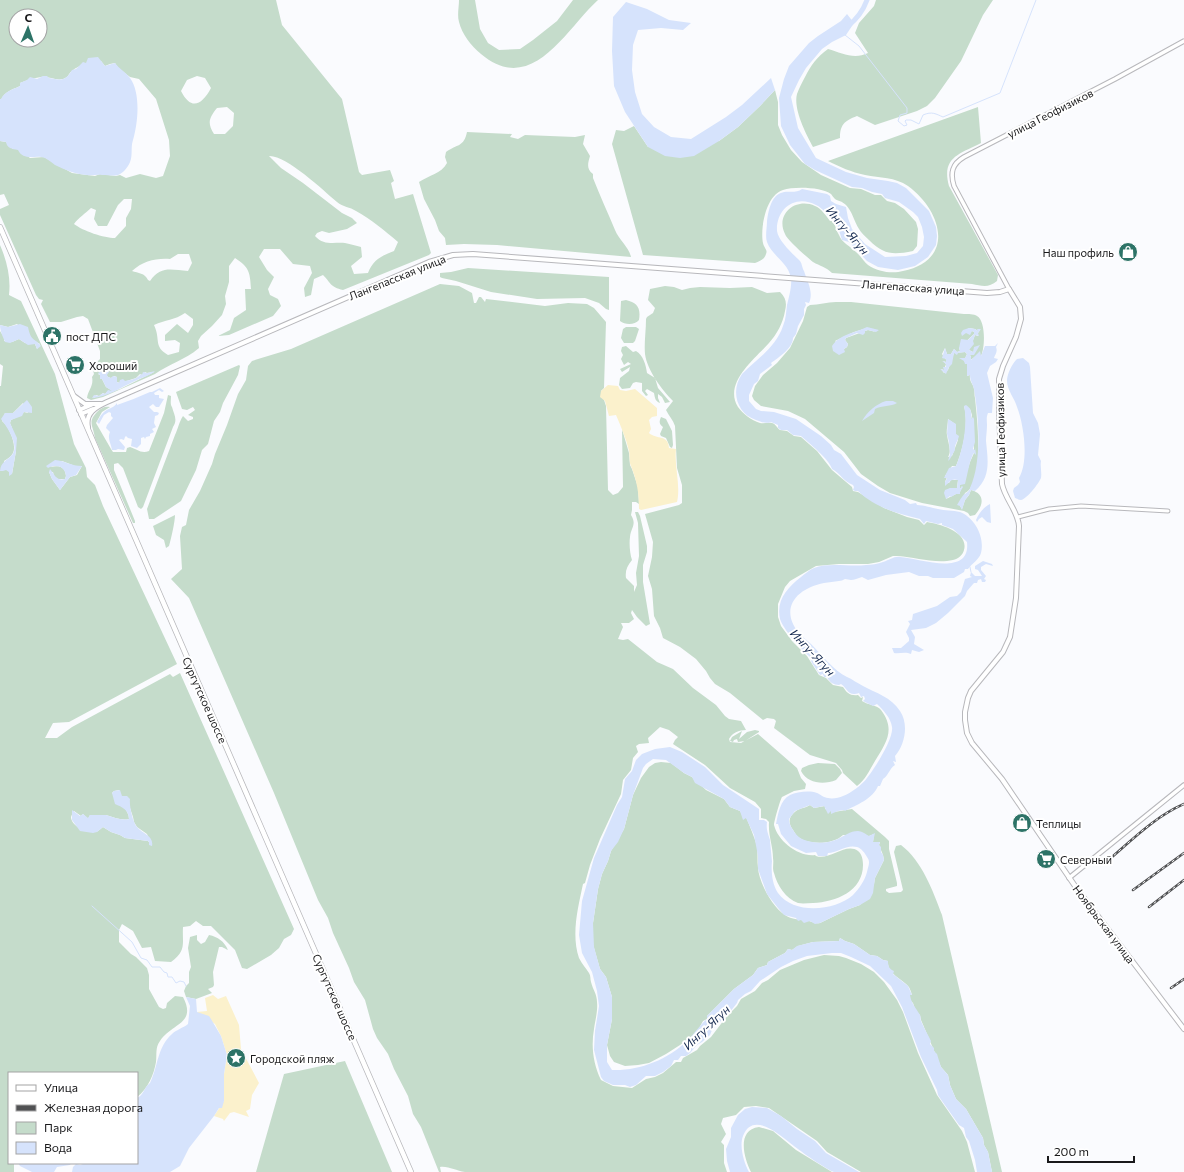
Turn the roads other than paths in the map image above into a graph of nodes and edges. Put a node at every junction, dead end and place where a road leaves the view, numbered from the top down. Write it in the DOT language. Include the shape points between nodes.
graph roads {
  1 [pos="1184,41"];
  2 [pos="0,227"];
  3 [pos="1009,288"];
  4 [pos="71,391"];
  5 [pos="107,402"];
  6 [pos="91,405"];
  7 [pos="99,406"];
  8 [pos="80,412"];
  9 [pos="93,443"];
  10 [pos="1168,511"];
  11 [pos="1018,518"];
  12 [pos="1184,785"];
  13 [pos="1069,878"];
  14 [pos="1184,1030"];
  15 [pos="411,1172"];
  1 -- 3 [label="street, улица Геофизиков" via="964,157 954,166 952,177 956,192"];
  2 -- 4 [label="main road, Сургутское шоссе"];
  3 -- 5 [label="main road, Лангепасская улица" via="987,293 459,254 429,262"];
  3 -- 11 [label="main road, улица Геофизиков" via="1020,306 1021,319 999,379 998,410 1004,493"];
  4 -- 6 [label="main road" via="79,401"];
  4 -- 8 [label="main road, Сургутское шоссе"];
  5 -- 6 [label="main road"];
  5 -- 7 [label="main road"];
  6 -- 8 [label="main road"];
  7 -- 8 [label="main road"];
  7 -- 9 [label="main road" via="90,413 87,421"];
  8 -- 9 [label="main road, Сургутское шоссе"];
  9 -- 15 [label="main road, Сургутское шоссе"];
  10 -- 11 [label="street" via="1081,506 1049,509"];
  11 -- 13 [label="main road, улица Геофизиков" via="1016,598 1010,637 1003,652 971,691 966,705 966,727 972,743 1002,779"];
  12 -- 13 [label="street, Ноябрьская улица"];
  13 -- 14 [label="main road, Ноябрьская улица"];
}
